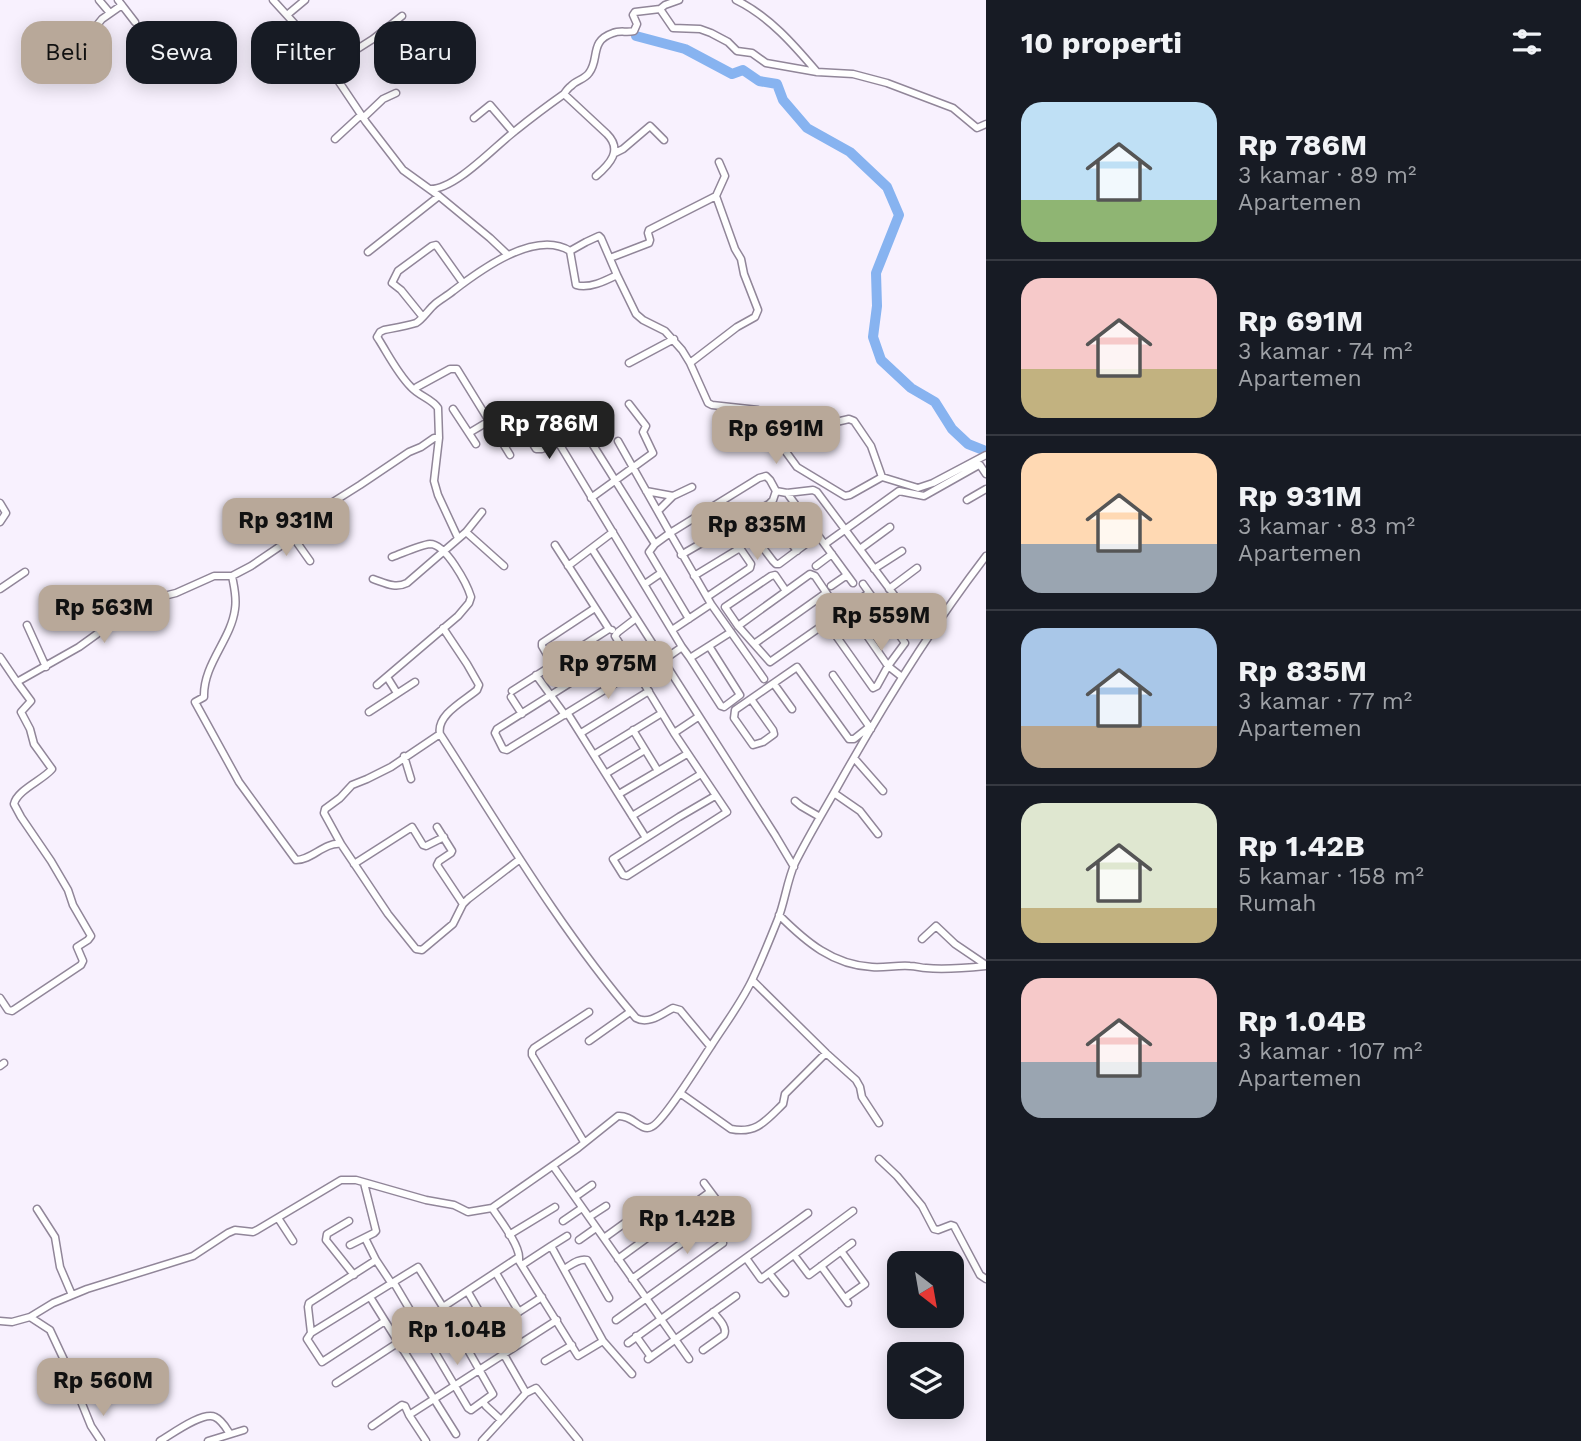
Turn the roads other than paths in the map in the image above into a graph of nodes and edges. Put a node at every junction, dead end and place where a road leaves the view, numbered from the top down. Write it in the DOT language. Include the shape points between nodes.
graph roads {
  1 [pos="99,0"];
  2 [pos="273,0"];
  3 [pos="305,0"];
  4 [pos="679,0"];
  5 [pos="736,0"];
  6 [pos="120,2"];
  7 [pos="660,9"];
  8 [pos="110,13"];
  9 [pos="287,15"];
  10 [pos="402,16"];
  11 [pos="100,21"];
  12 [pos="134,21"];
  13 [pos="292,21"];
  14 [pos="360,47"];
  15 [pos="817,72"];
  16 [pos="340,84"];
  17 [pos="396,93"];
  18 [pos="564,94"];
  19 [pos="362,116"];
  20 [pos="474,118"];
  21 [pos="986,124"];
  22 [pos="513,132"];
  23 [pos="335,139"];
  24 [pos="664,140"];
  25 [pos="615,153"];
  26 [pos="719,162"];
  27 [pos="596,176"];
  28 [pos="429,189"];
  29 [pos="439,196"];
  30 [pos="716,196"];
  31 [pos="570,251"];
  32 [pos="368,252"];
  33 [pos="508,256"];
  34 [pos="610,258"];
  35 [pos="617,275"];
  36 [pos="463,283"];
  37 [pos="422,316"];
  38 [pos="674,340"];
  39 [pos="629,363"];
  40 [pos="691,363"];
  41 [pos="416,387"];
  42 [pos="629,404"];
  43 [pos="453,409"];
  44 [pos="488,420"];
  45 [pos="819,426"];
  46 [pos="469,433"];
  47 [pos="439,438"];
  48 [pos="618,441"];
  49 [pos="557,442"];
  50 [pos="475,444"];
  51 [pos="510,454"];
  52 [pos="985,455"];
  53 [pos="633,467"];
  54 [pos="986,474"];
  55 [pos="882,477"];
  56 [pos="615,480"];
  57 [pos="692,487"];
  58 [pos="986,489"];
  59 [pos="646,491"];
  60 [pos="776,491"];
  61 [pos="787,493"];
  62 [pos="673,496"];
  63 [pos="592,498"];
  64 [pos="967,500"];
  65 [pos="0,503"];
  66 [pos="764,507"];
  67 [pos="658,511"];
  68 [pos="482,512"];
  69 [pos="0,522"];
  70 [pos="890,527"];
  71 [pos="845,530"];
  72 [pos="466,532"];
  73 [pos="613,532"];
  74 [pos="751,532"];
  75 [pos="670,533"];
  76 [pos="818,535"];
  77 [pos="293,537"];
  78 [pos="458,538"];
  79 [pos="655,544"];
  80 [pos="825,544"];
  81 [pos="555,545"];
  82 [pos="592,549"];
  83 [pos="860,549"];
  84 [pos="444,550"];
  85 [pos="797,551"];
  86 [pos="902,551"];
  87 [pos="832,554"];
  88 [pos="681,555"];
  89 [pos="986,556"];
  90 [pos="392,557"];
  91 [pos="310,561"];
  92 [pos="505,566"];
  93 [pos="568,566"];
  94 [pos="816,566"];
  95 [pos="917,568"];
  96 [pos="874,569"];
  97 [pos="25,572"];
  98 [pos="661,573"];
  99 [pos="847,575"];
  100 [pos="232,576"];
  101 [pos="694,576"];
  102 [pos="373,579"];
  103 [pos="645,583"];
  104 [pos="853,583"];
  105 [pos="863,584"];
  106 [pos="831,586"];
  107 [pos="0,589"];
  108 [pos="890,589"];
  109 [pos="786,591"];
  110 [pos="826,593"];
  111 [pos="869,593"];
  112 [pos="709,601"];
  113 [pos="595,608"];
  114 [pos="848,608"];
  115 [pos="841,614"];
  116 [pos="635,619"];
  117 [pos="689,619"];
  118 [pos="827,623"];
  119 [pos="27,625"];
  120 [pos="738,626"];
  121 [pos="443,628"];
  122 [pos="609,629"];
  123 [pos="672,630"];
  124 [pos="618,632"];
  125 [pos="731,632"];
  126 [pos="927,639"];
  127 [pos="754,644"];
  128 [pos="709,646"];
  129 [pos="682,647"];
  130 [pos="624,649"];
  131 [pos="0,657"];
  132 [pos="690,658"];
  133 [pos="662,661"];
  134 [pos="553,665"];
  135 [pos="888,666"];
  136 [pos="46,667"];
  137 [pos="637,670"];
  138 [pos="833,675"];
  139 [pos="536,676"];
  140 [pos="387,677"];
  141 [pos="902,677"];
  142 [pos="764,679"];
  143 [pos="17,682"];
  144 [pos="415,682"];
  145 [pos="774,684"];
  146 [pos="377,685"];
  147 [pos="649,691"];
  148 [pos="397,693"];
  149 [pos="551,695"];
  150 [pos="751,699"];
  151 [pos="792,709"];
  152 [pos="369,712"];
  153 [pos="662,713"];
  154 [pos="522,714"];
  155 [pos="567,715"];
  156 [pos="698,717"];
  157 [pos="870,728"];
  158 [pos="633,730"];
  159 [pos="581,733"];
  160 [pos="674,733"];
  161 [pos="440,734"];
  162 [pos="645,750"];
  163 [pos="595,754"];
  164 [pos="687,754"];
  165 [pos="404,757"];
  166 [pos="854,758"];
  167 [pos="658,771"];
  168 [pos="607,774"];
  169 [pos="701,774"];
  170 [pos="411,779"];
  171 [pos="883,791"];
  172 [pos="834,793"];
  173 [pos="619,794"];
  174 [pos="715,796"];
  175 [pos="795,801"];
  176 [pos="632,816"];
  177 [pos="820,817"];
  178 [pos="437,827"];
  179 [pos="878,834"];
  180 [pos="444,837"];
  181 [pos="646,838"];
  182 [pos="341,844"];
  183 [pos="520,859"];
  184 [pos="354,864"];
  185 [pos="794,867"];
  186 [pos="463,904"];
  187 [pos="779,915"];
  188 [pos="922,939"];
  189 [pos="986,965"];
  190 [pos="752,980"];
  191 [pos="0,998"];
  192 [pos="589,1012"];
  193 [pos="631,1012"];
  194 [pos="589,1041"];
  195 [pos="710,1046"];
  196 [pos="826,1053"];
  197 [pos="680,1093"];
  198 [pos="879,1123"];
  199 [pos="584,1142"];
  200 [pos="878,1159"];
  201 [pos="553,1166"];
  202 [pos="364,1183"];
  203 [pos="704,1183"];
  204 [pos="592,1185"];
  205 [pos="710,1192"];
  206 [pos="575,1197"];
  207 [pos="606,1206"];
  208 [pos="555,1207"];
  209 [pos="647,1207"];
  210 [pos="492,1208"];
  211 [pos="582,1208"];
  212 [pos="37,1209"];
  213 [pos="853,1211"];
  214 [pos="725,1212"];
  215 [pos="808,1213"];
  216 [pos="589,1217"];
  217 [pos="278,1218"];
  218 [pos="349,1221"];
  219 [pos="563,1221"];
  220 [pos="733,1222"];
  221 [pos="596,1228"];
  222 [pos="509,1235"];
  223 [pos="567,1236"];
  224 [pos="365,1238"];
  225 [pos="604,1238"];
  226 [pos="579,1240"];
  227 [pos="293,1241"];
  228 [pos="723,1243"];
  229 [pos="852,1243"];
  230 [pos="350,1245"];
  231 [pos="551,1246"];
  232 [pos="841,1251"];
  233 [pos="793,1255"];
  234 [pos="519,1257"];
  235 [pos="746,1258"];
  236 [pos="618,1259"];
  237 [pos="376,1260"];
  238 [pos="522,1265"];
  239 [pos="821,1266"];
  240 [pos="564,1269"];
  241 [pos="496,1273"];
  242 [pos="769,1273"];
  243 [pos="354,1275"];
  244 [pos="632,1279"];
  245 [pos="986,1279"];
  246 [pos="393,1283"];
  247 [pos="468,1292"];
  248 [pos="785,1293"];
  249 [pos="72,1295"];
  250 [pos="736,1296"];
  251 [pos="370,1297"];
  252 [pos="542,1297"];
  253 [pos="609,1298"];
  254 [pos="646,1298"];
  255 [pos="443,1307"];
  256 [pos="519,1312"];
  257 [pos="713,1312"];
  258 [pos="30,1317"];
  259 [pos="661,1319"];
  260 [pos="451,1320"];
  261 [pos="557,1320"];
  262 [pos="616,1320"];
  263 [pos="0,1321"];
  264 [pos="385,1321"];
  265 [pos="489,1331"];
  266 [pos="312,1333"];
  267 [pos="425,1334"];
  268 [pos="636,1336"];
  269 [pos="675,1339"];
  270 [pos="603,1341"];
  271 [pos="628,1343"];
  272 [pos="401,1345"];
  273 [pos="572,1345"];
  274 [pos="703,1350"];
  275 [pos="503,1354"];
  276 [pos="689,1359"];
  277 [pos="545,1361"];
  278 [pos="479,1369"];
  279 [pos="632,1374"];
  280 [pos="336,1383"];
  281 [pos="455,1385"];
  282 [pos="526,1393"];
  283 [pos="433,1398"];
  284 [pos="483,1402"];
  285 [pos="409,1415"];
  286 [pos="501,1420"];
  287 [pos="372,1426"];
  288 [pos="244,1430"];
  289 [pos="230,1434"];
  290 [pos="456,1434"];
  291 [pos="101,1441"];
  292 [pos="160,1441"];
  293 [pos="208,1441"];
  294 [pos="426,1441"];
  295 [pos="482,1441"];
  296 [pos="579,1441"];
  1 -- 8 [label="street"];
  2 -- 9 [label="street"];
  3 -- 9 [label="street"];
  4 -- 7 [label="street"];
  5 -- 15 [label="street" via="779,30"];
  6 -- 8 [label="street"];
  6 -- 12 [label="street"];
  7 -- 15 [label="street" via="673,28 700,29 765,63"];
  7 -- 18 [label="street" via="635,12 634,30 601,40 589,74"];
  8 -- 11 [label="street"];
  9 -- 13 [label="street"];
  10 -- 14 [label="street"];
  15 -- 21 [label="street" via="878,80 953,108 978,128"];
  16 -- 19 [label="street"];
  17 -- 19 [label="street"];
  18 -- 22 [label="street"];
  18 -- 25 [label="street" via="612,140"];
  19 -- 23 [label="street"];
  19 -- 28 [label="street" via="403,170"];
  20 -- 22 [label="street" via="490,105"];
  22 -- 28 [label="street" via="457,179 437,190"];
  24 -- 25 [label="street" via="650,126"];
  25 -- 27 [label="street"];
  26 -- 30 [label="street" via="725,176"];
  28 -- 29 [label="street"];
  29 -- 32 [label="street"];
  29 -- 33 [label="street"];
  30 -- 34 [label="street" via="649,230 649,243"];
  30 -- 40 [label="street" via="758,310 755,317"];
  31 -- 33 [label="street" via="538,246"];
  31 -- 34 [label="street" via="599,236"];
  31 -- 35 [label="street" via="576,285 584,287"];
  33 -- 36 [label="street"];
  34 -- 35 [label="street"];
  35 -- 38 [label="street" via="640,318"];
  36 -- 37 [label="street"];
  36 -- 37 [label="street" via="436,245 398,271 392,283"];
  37 -- 47 [label="street" via="416,323 384,330 377,337 408,384 436,404"];
  38 -- 39 [label="street"];
  38 -- 40 [label="street"];
  40 -- 55 [label="street" via="708,402 758,410 797,467 812,477 845,496"];
  41 -- 44 [label="street" via="457,369"];
  42 -- 53 [label="street" via="646,426 643,432 653,451"];
  43 -- 46 [label="street"];
  44 -- 46 [label="street"];
  44 -- 49 [label="street" via="509,409 536,449"];
  44 -- 51 [label="street"];
  45 -- 55 [label="street" via="854,421"];
  46 -- 50 [label="street"];
  47 -- 77 [label="street" via="409,452 333,502"];
  47 -- 78 [label="street" via="434,481"];
  48 -- 53 [label="street"];
  49 -- 56 [label="street" via="577,428 583,429"];
  49 -- 63 [label="street"];
  52 -- 55 [label="street" via="918,488"];
  53 -- 56 [label="street"];
  53 -- 59 [label="street"];
  54 -- 71 [label="street" via="979,465 924,496 899,491"];
  56 -- 63 [label="street"];
  56 -- 79 [label="street"];
  57 -- 62 [label="street"];
  58 -- 64 [label="street"];
  59 -- 62 [label="street"];
  59 -- 67 [label="street"];
  60 -- 61 [label="street"];
  60 -- 66 [label="street"];
  60 -- 75 [label="street" via="766,476 762,477"];
  61 -- 71 [label="street" via="817,492"];
  61 -- 76 [label="street"];
  62 -- 67 [label="street"];
  63 -- 73 [label="street"];
  65 -- 69 [label="street" via="6,513"];
  66 -- 85 [label="street"];
  66 -- 88 [label="street"];
  67 -- 75 [label="street"];
  68 -- 72 [label="street"];
  70 -- 83 [label="street"];
  71 -- 80 [label="street"];
  71 -- 83 [label="street"];
  72 -- 78 [label="street"];
  72 -- 92 [label="street"];
  73 -- 82 [label="street"];
  73 -- 103 [label="street"];
  74 -- 85 [label="street" via="776,564"];
  75 -- 79 [label="street"];
  75 -- 88 [label="street"];
  76 -- 80 [label="street"];
  76 -- 85 [label="street"];
  77 -- 91 [label="street"];
  77 -- 100 [label="street"];
  78 -- 84 [label="street"];
  79 -- 98 [label="street" via="649,552"];
  80 -- 87 [label="street"];
  81 -- 93 [label="street"];
  82 -- 93 [label="street"];
  82 -- 116 [label="street"];
  83 -- 96 [label="street"];
  84 -- 90 [label="street" via="430,544"];
  84 -- 102 [label="street" via="403,585"];
  84 -- 121 [label="street" via="471,597"];
  86 -- 96 [label="street"];
  87 -- 94 [label="street"];
  87 -- 99 [label="street"];
  88 -- 101 [label="street"];
  89 -- 126 [label="street"];
  93 -- 113 [label="street"];
  95 -- 108 [label="street"];
  96 -- 108 [label="street"];
  97 -- 107 [label="street"];
  98 -- 103 [label="street"];
  98 -- 117 [label="street"];
  99 -- 104 [label="street"];
  99 -- 106 [label="street"];
  100 -- 136 [label="street" via="214,576 176,593 141,599"];
  100 -- 182 [label="street" via="234,617 205,681 204,699 195,704 239,782 296,860"];
  101 -- 112 [label="street"];
  101 -- 112 [label="street" via="740,548 751,564"];
  103 -- 123 [label="street"];
  105 -- 111 [label="street"];
  108 -- 126 [label="street"];
  109 -- 110 [label="street" via="810,574"];
  109 -- 120 [label="street"];
  109 -- 120 [label="street" via="775,575 771,576 725,607"];
  110 -- 115 [label="street"];
  110 -- 127 [label="street"];
  111 -- 114 [label="street"];
  111 -- 135 [label="street" via="905,643"];
  112 -- 117 [label="street"];
  112 -- 125 [label="street"];
  113 -- 122 [label="street"];
  113 -- 134 [label="street" via="542,643"];
  114 -- 115 [label="street"];
  114 -- 135 [label="street"];
  115 -- 118 [label="street"];
  116 -- 124 [label="street"];
  116 -- 133 [label="street"];
  117 -- 123 [label="street"];
  118 -- 127 [label="street" via="770,662"];
  118 -- 135 [label="street" via="873,688"];
  119 -- 136 [label="street"];
  120 -- 127 [label="street"];
  121 -- 140 [label="street"];
  121 -- 161 [label="street" via="479,687 443,718"];
  122 -- 124 [label="street"];
  122 -- 134 [label="street"];
  123 -- 129 [label="street"];
  124 -- 130 [label="street" via="615,635"];
  125 -- 128 [label="street"];
  125 -- 142 [label="street"];
  126 -- 141 [label="street"];
  128 -- 132 [label="street"];
  128 -- 132 [label="street" via="740,695 724,706"];
  129 -- 132 [label="street"];
  129 -- 133 [label="street"];
  130 -- 137 [label="street"];
  130 -- 149 [label="street"];
  131 -- 143 [label="street"];
  133 -- 156 [label="street"];
  134 -- 139 [label="street"];
  135 -- 141 [label="street"];
  136 -- 143 [label="street"];
  137 -- 147 [label="street"];
  137 -- 155 [label="street"];
  138 -- 157 [label="street"];
  139 -- 149 [label="street"];
  139 -- 154 [label="street" via="511,694"];
  140 -- 146 [label="street"];
  140 -- 148 [label="street"];
  141 -- 157 [label="street"];
  143 -- 191 [label="street" via="31,701 21,712 32,741 52,769 17,796 14,804 92,936 76,947 81,965 12,1011"];
  144 -- 148 [label="street"];
  145 -- 150 [label="street"];
  145 -- 151 [label="street"];
  145 -- 157 [label="street" via="797,667 849,738"];
  147 -- 153 [label="street"];
  147 -- 159 [label="street"];
  148 -- 152 [label="street"];
  149 -- 154 [label="street"];
  149 -- 155 [label="street"];
  150 -- 150 [label="street" via="735,710 734,718 757,745 774,730"];
  153 -- 158 [label="street"];
  153 -- 160 [label="street"];
  154 -- 155 [label="street" via="495,731 505,750"];
  155 -- 159 [label="street"];
  156 -- 160 [label="street"];
  156 -- 185 [label="street"];
  157 -- 166 [label="street"];
  158 -- 162 [label="street"];
  158 -- 163 [label="street"];
  159 -- 163 [label="street"];
  160 -- 164 [label="street"];
  161 -- 165 [label="street"];
  161 -- 183 [label="street"];
  162 -- 167 [label="street"];
  162 -- 168 [label="street"];
  163 -- 168 [label="street"];
  164 -- 167 [label="street"];
  164 -- 169 [label="street"];
  165 -- 170 [label="street"];
  165 -- 182 [label="street" via="352,785 324,811"];
  166 -- 171 [label="street"];
  166 -- 172 [label="street"];
  167 -- 173 [label="street"];
  168 -- 173 [label="street"];
  169 -- 174 [label="street"];
  169 -- 176 [label="street"];
  172 -- 177 [label="street"];
  172 -- 179 [label="street" via="860,811"];
  173 -- 176 [label="street"];
  174 -- 181 [label="street"];
  174 -- 181 [label="street" via="727,812 623,876 613,860"];
  175 -- 177 [label="street"];
  176 -- 181 [label="street"];
  177 -- 185 [label="street"];
  178 -- 180 [label="street"];
  180 -- 184 [label="street" via="423,845 412,827"];
  180 -- 186 [label="street" via="452,850 437,866"];
  182 -- 184 [label="street"];
  183 -- 186 [label="street"];
  183 -- 193 [label="street"];
  184 -- 186 [label="street" via="416,950 453,924"];
  185 -- 187 [label="street"];
  187 -- 189 [label="street" via="822,952 848,963 929,969"];
  187 -- 190 [label="street"];
  188 -- 189 [label="street" via="936,926"];
  190 -- 195 [label="street"];
  190 -- 196 [label="street"];
  192 -- 199 [label="street" via="532,1051"];
  193 -- 194 [label="street"];
  193 -- 195 [label="street" via="648,1021 677,1008"];
  195 -- 197 [label="street"];
  196 -- 197 [label="street" via="785,1094 783,1104 764,1123 748,1130 731,1129"];
  196 -- 198 [label="street" via="856,1080"];
  197 -- 199 [label="street" via="651,1128 621,1116"];
  199 -- 201 [label="street"];
  200 -- 245 [label="street" via="922,1206 934,1229 953,1225"];
  201 -- 206 [label="street"];
  201 -- 210 [label="street"];
  202 -- 210 [label="street" via="468,1212"];
  202 -- 217 [label="street" via="341,1180"];
  202 -- 224 [label="street" via="376,1226"];
  203 -- 205 [label="street"];
  204 -- 206 [label="street"];
  205 -- 214 [label="street"];
  205 -- 236 [label="street"];
  206 -- 211 [label="street"];
  207 -- 216 [label="street"];
  208 -- 222 [label="street"];
  209 -- 225 [label="street"];
  210 -- 222 [label="street"];
  211 -- 216 [label="street"];
  211 -- 219 [label="street"];
  212 -- 249 [label="street" via="55,1237 60,1267"];
  213 -- 233 [label="street"];
  214 -- 220 [label="street"];
  214 -- 244 [label="street"];
  215 -- 235 [label="street"];
  216 -- 221 [label="street"];
  217 -- 227 [label="street"];
  217 -- 249 [label="street" via="253,1232 228,1233 186,1259"];
  218 -- 243 [label="street" via="327,1234 326,1241"];
  221 -- 225 [label="street"];
  221 -- 226 [label="street"];
  222 -- 234 [label="street"];
  223 -- 231 [label="street"];
  224 -- 230 [label="street"];
  224 -- 237 [label="street"];
  225 -- 236 [label="street"];
  228 -- 254 [label="street"];
  229 -- 232 [label="street"];
  231 -- 238 [label="street"];
  231 -- 240 [label="street"];
  232 -- 239 [label="street"];
  232 -- 239 [label="street" via="864,1283 846,1300"];
  233 -- 239 [label="street" via="809,1275"];
  233 -- 242 [label="street"];
  234 -- 238 [label="street"];
  234 -- 241 [label="street"];
  235 -- 242 [label="street" via="761,1279"];
  235 -- 259 [label="street"];
  236 -- 244 [label="street"];
  237 -- 243 [label="street"];
  237 -- 246 [label="street"];
  238 -- 252 [label="street"];
  240 -- 253 [label="street" via="587,1260"];
  240 -- 270 [label="street"];
  241 -- 247 [label="street"];
  241 -- 256 [label="street"];
  242 -- 248 [label="street"];
  243 -- 266 [label="street" via="308,1305"];
  244 -- 254 [label="street"];
  246 -- 251 [label="street"];
  246 -- 255 [label="street" via="419,1267"];
  246 -- 267 [label="street"];
  247 -- 255 [label="street"];
  247 -- 265 [label="street"];
  249 -- 258 [label="street"];
  250 -- 257 [label="street"];
  251 -- 264 [label="street"];
  251 -- 266 [label="street"];
  252 -- 256 [label="street"];
  252 -- 261 [label="street"];
  254 -- 259 [label="street"];
  254 -- 262 [label="street"];
  255 -- 260 [label="street"];
  256 -- 265 [label="street"];
  257 -- 269 [label="street"];
  257 -- 274 [label="street" via="726,1331"];
  258 -- 263 [label="street"];
  258 -- 291 [label="street" via="50,1330"];
  259 -- 268 [label="street"];
  259 -- 269 [label="street"];
  260 -- 267 [label="street"];
  260 -- 278 [label="street"];
  261 -- 273 [label="street"];
  261 -- 275 [label="street"];
  264 -- 266 [label="street" via="322,1362 307,1339"];
  264 -- 272 [label="street"];
  265 -- 275 [label="street"];
  267 -- 272 [label="street"];
  267 -- 281 [label="street"];
  268 -- 269 [label="street" via="650,1358"];
  268 -- 271 [label="street"];
  269 -- 276 [label="street"];
  270 -- 273 [label="street" via="578,1356"];
  270 -- 279 [label="street"];
  272 -- 280 [label="street"];
  272 -- 283 [label="street"];
  273 -- 277 [label="street"];
  275 -- 278 [label="street"];
  275 -- 282 [label="street"];
  278 -- 281 [label="street"];
  278 -- 284 [label="street" via="493,1394"];
  281 -- 283 [label="street"];
  281 -- 284 [label="street" via="470,1410"];
  282 -- 286 [label="street"];
  282 -- 296 [label="street" via="536,1388"];
  283 -- 285 [label="street"];
  283 -- 290 [label="street"];
  284 -- 286 [label="street"];
  285 -- 287 [label="street" via="402,1405"];
  285 -- 294 [label="street"];
  286 -- 295 [label="street"];
  288 -- 289 [label="street"];
  289 -- 292 [label="street" via="222,1422 208,1416"];
  289 -- 293 [label="street"];
}
